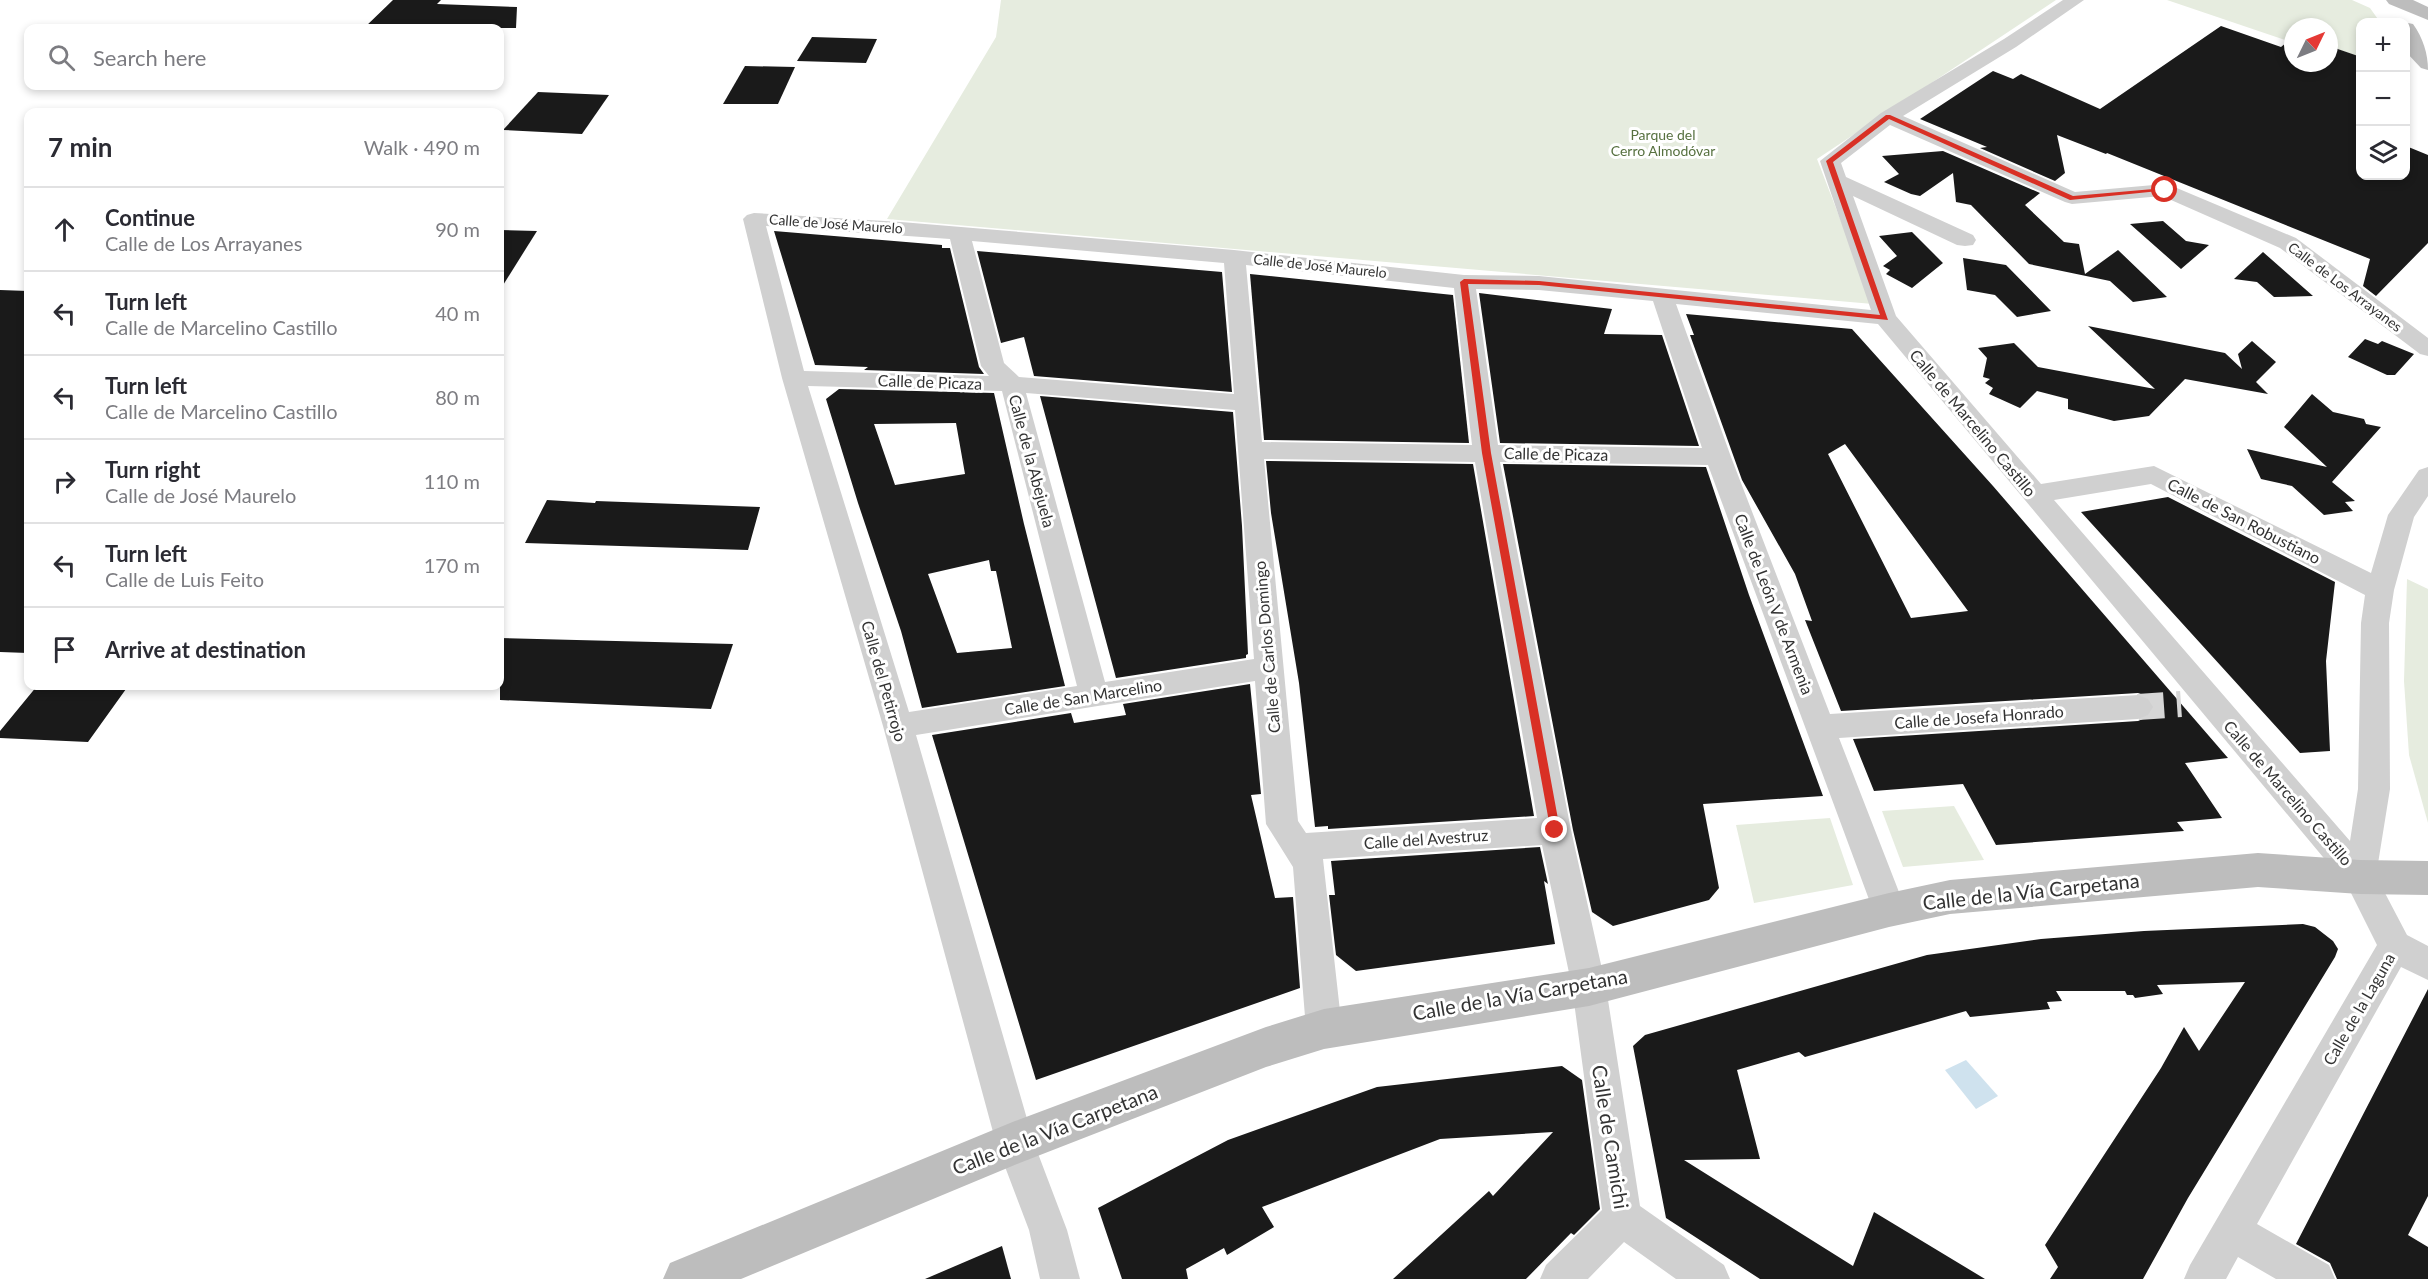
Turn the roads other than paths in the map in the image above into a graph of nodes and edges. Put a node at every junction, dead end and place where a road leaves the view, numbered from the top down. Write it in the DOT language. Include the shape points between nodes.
graph roads {
  1 [pos="2075,0"];
  2 [pos="2395,0"];
  3 [pos="2428,14"];
  4 [pos="2402,18"];
  5 [pos="2410,38"];
  6 [pos="2428,64"];
  7 [pos="1888,117"];
  8 [pos="1837,181"];
  9 [pos="754,219"];
  10 [pos="959,233"];
  11 [pos="1965,240"];
  12 [pos="1234,257"];
  13 [pos="1464,282"];
  14 [pos="1662,296"];
  15 [pos="1885,318"];
  16 [pos="2428,349"];
  17 [pos="794,378"];
  18 [pos="1012,384"];
  19 [pos="1245,403"];
  20 [pos="1250,450"];
  21 [pos="1486,453"];
  22 [pos="1718,457"];
  23 [pos="2428,476"];
  24 [pos="2033,494"];
  25 [pos="2380,590"];
  26 [pos="1269,668"];
  27 [pos="1094,695"];
  28 [pos="2211,702"];
  29 [pos="2181,704"];
  30 [pos="2138,707"];
  31 [pos="898,726"];
  32 [pos="1820,727"];
  33 [pos="1555,830"];
  34 [pos="1297,847"];
  35 [pos="2360,877"];
  36 [pos="2428,878"];
  37 [pos="1889,910"];
  38 [pos="2395,946"];
  39 [pos="2428,964"];
  40 [pos="1588,987"];
  41 [pos="1324,1029"];
  42 [pos="1015,1143"];
  43 [pos="1622,1217"];
  44 [pos="2232,1232"];
  45 [pos="686,1279"];
  46 [pos="1060,1279"];
  47 [pos="1560,1279"];
  48 [pos="1710,1279"];
  49 [pos="2204,1279"];
  50 [pos="2316,1279"];
  1 -- 7 [label="street, Calle de Marcelino Castillo"];
  2 -- 3 [label="street"];
  2 -- 4 [label="street"];
  5 -- 6 [label="street" via="2415,51"];
  7 -- 8 [label="street, Calle de Marcelino Castillo" via="1830,161"];
  7 -- 16 [label="street, Calle de Los Arrayanes" via="2072,198 2165,190 2268,234 2288,243"];
  8 -- 11 [label="street"];
  8 -- 15 [label="street, Calle de Marcelino Castillo"];
  9 -- 10 [label="street, Calle de José Maurelo"];
  9 -- 17 [label="street, Calle del Petirrojo"];
  10 -- 12 [label="street, Calle de José Maurelo"];
  10 -- 18 [label="street, Calle de la Abejuela" via="993,366"];
  12 -- 13 [label="street, Calle de José Maurelo"];
  12 -- 19 [label="street, Calle de Carlos Domingo"];
  13 -- 14 [label="street, Calle de José Maurelo" via="1539,283"];
  13 -- 21 [label="street, Calle de Camichi"];
  14 -- 15 [label="street, Calle de José Maurelo"];
  14 -- 22 [label="street, Calle de León V de Armenia"];
  15 -- 24 [label="street, Calle de Marcelino Castillo"];
  17 -- 18 [label="street, Calle de Picaza"];
  17 -- 31 [label="street, Calle del Petirrojo"];
  18 -- 19 [label="street, Calle de Picaza"];
  18 -- 27 [label="street, Calle de la Abejuela"];
  19 -- 20 [label="street, Calle de Carlos Domingo"];
  20 -- 21 [label="street, Calle de Picaza"];
  20 -- 26 [label="street, Calle de Carlos Domingo"];
  21 -- 22 [label="street, Calle de Picaza"];
  21 -- 33 [label="street, Calle de Camichi"];
  22 -- 32 [label="street, Calle de León V de Armenia"];
  23 -- 25 [label="street" via="2401,515"];
  24 -- 25 [label="street, Calle de San Robustiano" via="2154,475"];
  24 -- 28 [label="street, Calle de Marcelino Castillo"];
  25 -- 35 [label="street" via="2375,623 2374,789"];
  26 -- 27 [label="street, Calle de San Marcelino"];
  26 -- 34 [label="street, Calle de Carlos Domingo" via="1282,824"];
  27 -- 31 [label="street, Calle de San Marcelino"];
  28 -- 29 [label="street"];
  28 -- 35 [label="street, Calle de Marcelino Castillo"];
  30 -- 32 [label="street, Calle de Josefa Honrado"];
  31 -- 42 [label="street, Calle del Petirrojo"];
  32 -- 37 [label="street, Calle de León V de Armenia"];
  33 -- 34 [label="street, Calle del Avestruz"];
  33 -- 40 [label="street, Calle de Camichi"];
  34 -- 41 [label="street, Calle de Carlos Domingo" via="1309,864"];
  35 -- 36 [label="street, Calle de la Vía Carpetana"];
  35 -- 37 [label="street, Calle de la Vía Carpetana" via="2258,870 1950,897"];
  35 -- 38 [label="street, Calle de la Laguna"];
  37 -- 40 [label="street, Calle de la Vía Carpetana"];
  38 -- 39 [label="street"];
  38 -- 44 [label="street, Calle de la Laguna"];
  40 -- 41 [label="street, Calle de la Vía Carpetana"];
  40 -- 43 [label="street, Calle de Camichi"];
  41 -- 42 [label="street, Calle de la Vía Carpetana" via="1266,1047"];
  42 -- 45 [label="street, Calle de la Vía Carpetana"];
  42 -- 46 [label="street, Calle del Petirrojo" via="1048,1230"];
  43 -- 47 [label="street"];
  43 -- 48 [label="street, Calle de Camichi"];
  44 -- 49 [label="street, Calle de la Laguna"];
  44 -- 50 [label="street"];
}
